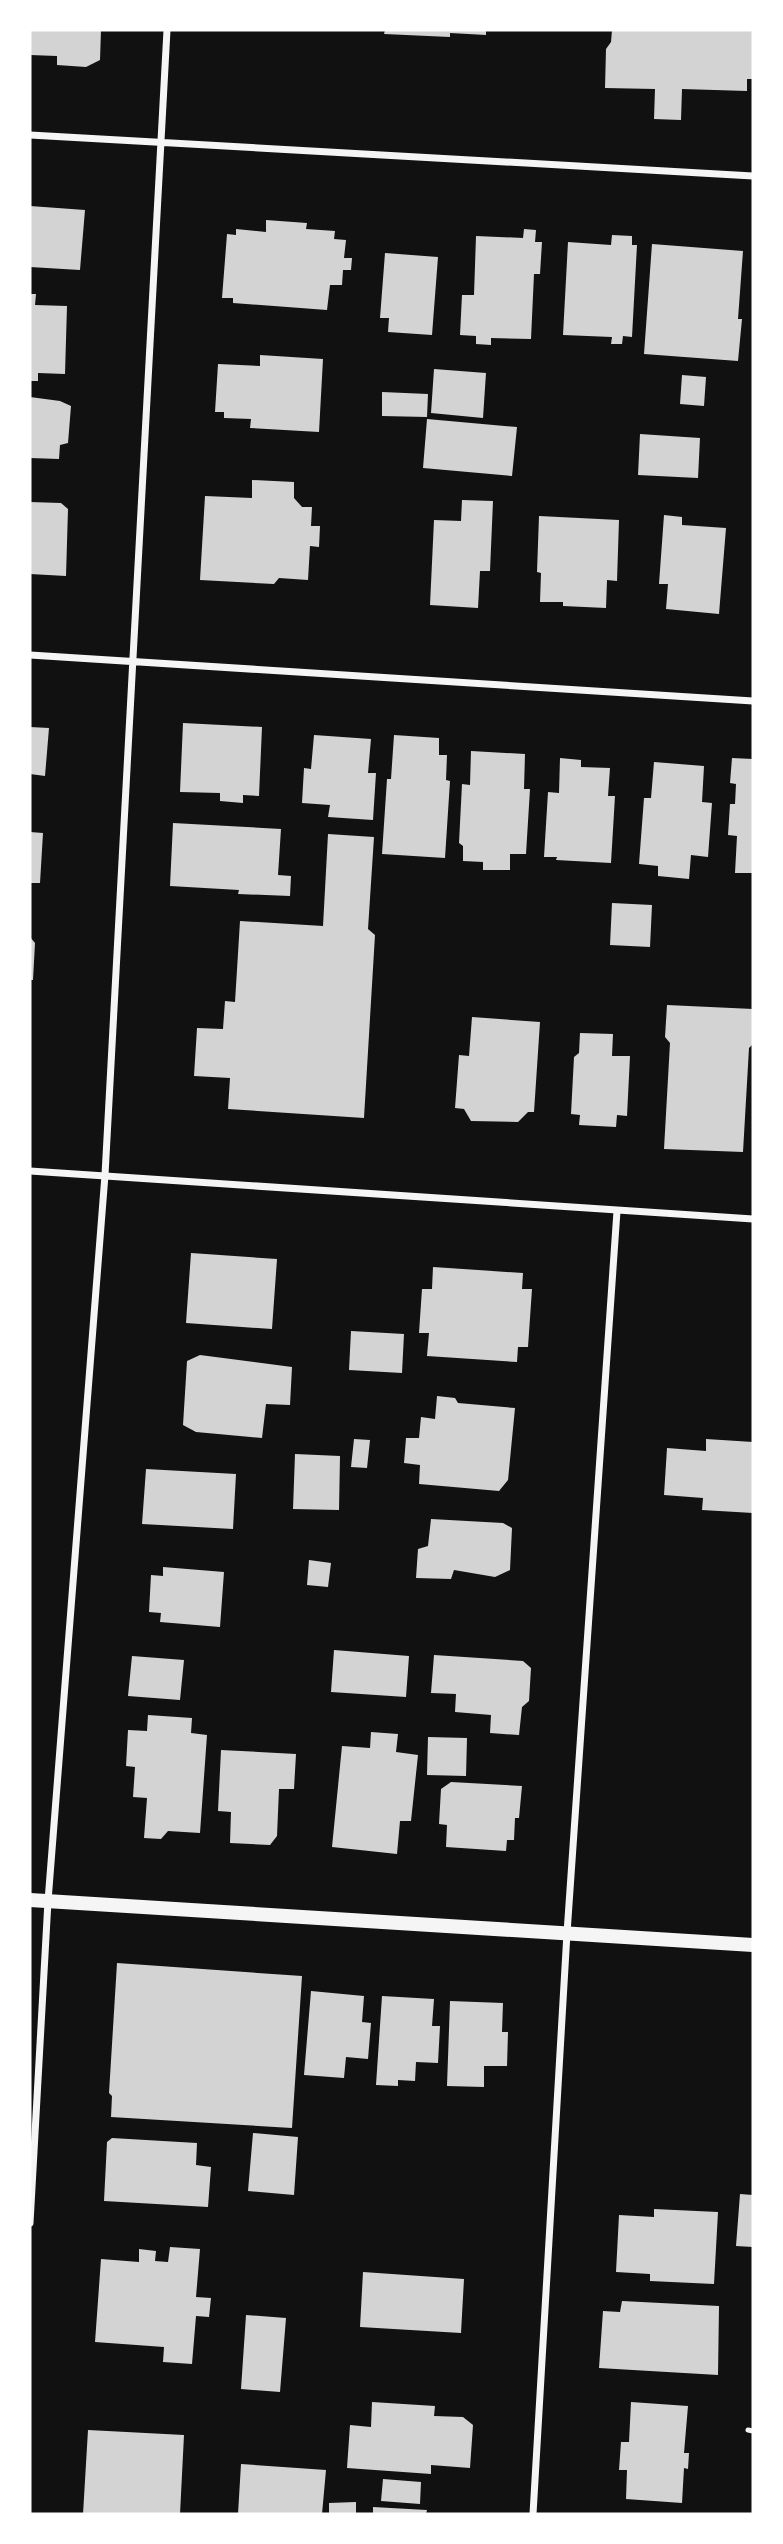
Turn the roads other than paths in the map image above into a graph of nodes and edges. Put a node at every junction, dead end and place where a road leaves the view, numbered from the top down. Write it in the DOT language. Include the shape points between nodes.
graph roads {
  1 [pos="167,30"];
  2 [pos="30,135"];
  3 [pos="160,141"];
  4 [pos="753,176"];
  5 [pos="30,655"];
  6 [pos="132,662"];
  7 [pos="753,701"];
  8 [pos="30,1171"];
  9 [pos="105,1175"];
  10 [pos="617,1211"];
  11 [pos="753,1219"];
  12 [pos="30,1900"];
  13 [pos="48,1901"];
  14 [pos="567,1933"];
  15 [pos="753,1945"];
  16 [pos="30,2223"];
  17 [pos="533,2514"];
  1 -- 3 [label="street"];
  2 -- 3 [label="street"];
  3 -- 4 [label="street"];
  3 -- 6 [label="street"];
  5 -- 6 [label="street"];
  6 -- 7 [label="street"];
  6 -- 9 [label="street"];
  8 -- 9 [label="street"];
  9 -- 10 [label="street"];
  9 -- 13 [label="street"];
  10 -- 11 [label="street"];
  10 -- 14 [label="street"];
  12 -- 13 [label="main road"];
  13 -- 14 [label="main road"];
  13 -- 16 [label="street"];
  14 -- 15 [label="main road"];
  14 -- 17 [label="street"];
}
